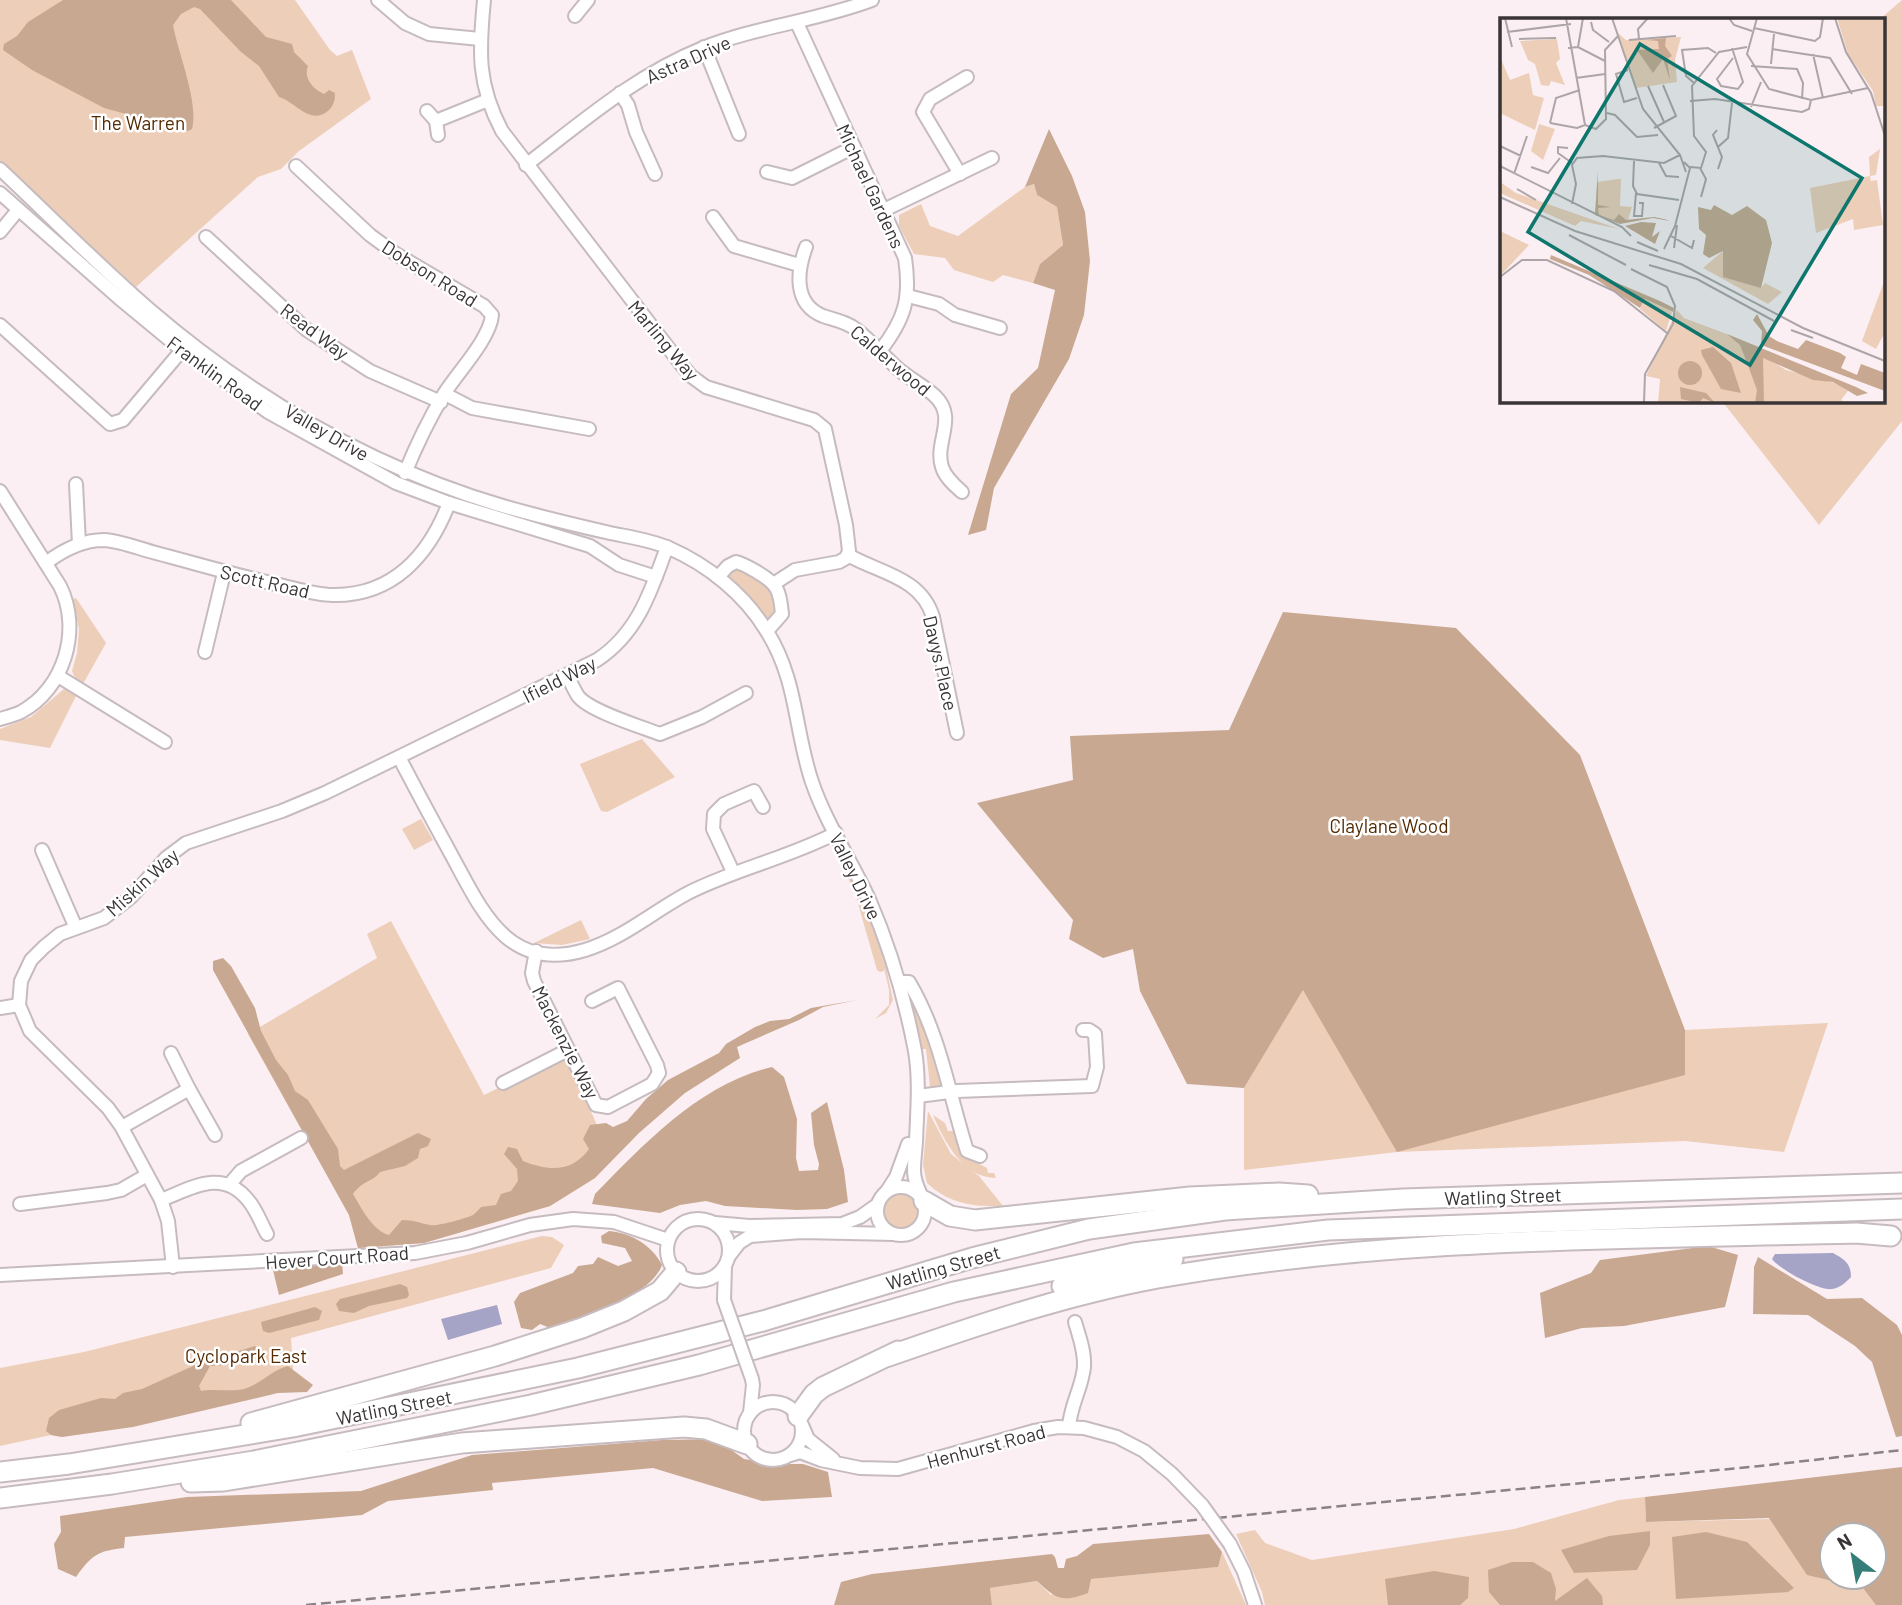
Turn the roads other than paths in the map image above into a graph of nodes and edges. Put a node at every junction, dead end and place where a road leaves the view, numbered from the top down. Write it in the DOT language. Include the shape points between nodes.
graph roads {
  1 [pos="378,0"];
  2 [pos="484,0"];
  3 [pos="587,0"];
  4 [pos="872,0"];
  5 [pos="575,16"];
  6 [pos="797,23"];
  7 [pos="480,39"];
  8 [pos="705,47"];
  9 [pos="967,77"];
  10 [pos="620,93"];
  11 [pos="488,100"];
  12 [pos="738,134"];
  13 [pos="438,135"];
  14 [pos="853,147"];
  15 [pos="992,158"];
  16 [pos="526,165"];
  17 [pos="296,166"];
  18 [pos="0,169"];
  19 [pos="766,172"];
  20 [pos="655,174"];
  21 [pos="960,174"];
  22 [pos="0,193"];
  23 [pos="18,210"];
  24 [pos="884,210"];
  25 [pos="713,217"];
  26 [pos="0,232"];
  27 [pos="206,237"];
  28 [pos="806,247"];
  29 [pos="799,265"];
  30 [pos="908,296"];
  31 [pos="0,325"];
  32 [pos="1000,328"];
  33 [pos="181,350"];
  34 [pos="880,351"];
  35 [pos="443,398"];
  36 [pos="589,429"];
  37 [pos="405,473"];
  38 [pos="76,484"];
  39 [pos="0,491"];
  40 [pos="962,492"];
  41 [pos="449,503"];
  42 [pos="79,544"];
  43 [pos="667,547"];
  44 [pos="848,555"];
  45 [pos="46,563"];
  46 [pos="224,573"];
  47 [pos="656,577"];
  48 [pos="718,577"];
  49 [pos="775,583"];
  50 [pos="767,631"];
  51 [pos="205,652"];
  52 [pos="58,676"];
  53 [pos="567,676"];
  54 [pos="746,693"];
  55 [pos="0,719"];
  56 [pos="957,733"];
  57 [pos="164,742"];
  58 [pos="399,757"];
  59 [pos="763,807"];
  60 [pos="836,833"];
  61 [pos="42,850"];
  62 [pos="733,872"];
  63 [pos="76,928"];
  64 [pos="536,951"];
  65 [pos="899,982"];
  66 [pos="592,1001"];
  67 [pos="19,1005"];
  68 [pos="0,1008"];
  69 [pos="1095,1032"];
  70 [pos="568,1050"];
  71 [pos="172,1053"];
  72 [pos="503,1083"];
  73 [pos="189,1089"];
  74 [pos="949,1091"];
  75 [pos="918,1096"];
  76 [pos="122,1128"];
  77 [pos="915,1128"];
  78 [pos="215,1135"];
  79 [pos="301,1138"];
  80 [pos="980,1156"];
  81 [pos="147,1175"];
  82 [pos="1902,1183"];
  83 [pos="229,1185"];
  84 [pos="887,1191"];
  85 [pos="161,1200"];
  86 [pos="924,1201"];
  87 [pos="1355,1202"];
  88 [pos="20,1204"];
  89 [pos="877,1205"];
  90 [pos="1902,1209"];
  91 [pos="714,1223"];
  92 [pos="1328,1230"];
  93 [pos="267,1234"];
  94 [pos="894,1234"];
  95 [pos="1891,1236"];
  96 [pos="668,1240"];
  97 [pos="727,1261"];
  98 [pos="173,1267"];
  99 [pos="676,1272"];
  100 [pos="0,1275"];
  101 [pos="700,1281"];
  102 [pos="724,1300"];
  103 [pos="1075,1322"];
  104 [pos="889,1356"];
  105 [pos="752,1382"];
  106 [pos="775,1402"];
  107 [pos="750,1413"];
  108 [pos="800,1420"];
  109 [pos="1069,1427"];
  110 [pos="747,1444"];
  111 [pos="135,1453"];
  112 [pos="790,1455"];
  113 [pos="840,1462"];
  114 [pos="0,1472"];
  115 [pos="112,1485"];
  116 [pos="0,1498"];
  117 [pos="1255,1605"];
  1 -- 7 [label="street" via="405,23 429,34"];
  2 -- 7 [label="street, Marling Way"];
  3 -- 5 [label="street"];
  4 -- 6 [label="street, Astra Drive"];
  6 -- 8 [label="street, Astra Drive"];
  6 -- 14 [label="street, Michael Gardens"];
  7 -- 11 [label="street, Marling Way" via="481,75"];
  8 -- 10 [label="street, Astra Drive"];
  8 -- 12 [label="street"];
  9 -- 21 [label="street" via="930,99 923,112"];
  10 -- 16 [label="street, Astra Drive"];
  10 -- 20 [label="street"];
  11 -- 13 [label="street" via="432,116"];
  11 -- 16 [label="street, Marling Way" via="502,131"];
  14 -- 19 [label="street" via="792,178"];
  14 -- 24 [label="street, Michael Gardens"];
  15 -- 21 [label="street"];
  16 -- 44 [label="street, Marling Way" via="692,377 712,389 823,425"];
  17 -- 35 [label="street, Dobson Road" via="370,235 489,310 489,329"];
  18 -- 37 [label="street, Valley Drive" via="191,344 317,428"];
  21 -- 24 [label="street"];
  22 -- 23 [label="street, Franklin Road"];
  23 -- 26 [label="street"];
  23 -- 33 [label="street, Franklin Road"];
  24 -- 30 [label="street, Michael Gardens" via="905,258"];
  25 -- 29 [label="street" via="734,246"];
  27 -- 35 [label="street, Read Way" via="307,330 370,371"];
  28 -- 29 [label="street, Calderwood"];
  29 -- 34 [label="street, Calderwood" via="799,289 810,307 856,329"];
  30 -- 32 [label="street"];
  30 -- 34 [label="street, Michael Gardens" via="897,330"];
  31 -- 33 [label="street" via="110,424 123,420"];
  33 -- 41 [label="street, Franklin Road" via="268,412 396,483"];
  34 -- 40 [label="street, Calderwood" via="941,403 946,422 942,466"];
  35 -- 36 [label="street, Read Way" via="472,408"];
  35 -- 37 [label="street, Dobson Road"];
  37 -- 43 [label="street, Valley Drive" via="503,506"];
  38 -- 42 [label="street"];
  39 -- 45 [label="street"];
  41 -- 46 [label="street, Scott Road" via="440,527 415,563 366,590 332,595"];
  41 -- 47 [label="street, Franklin Road" via="590,546 619,565"];
  42 -- 45 [label="street, Scott Road"];
  42 -- 46 [label="street, Scott Road" via="105,540"];
  43 -- 47 [label="street, Ifield Way"];
  43 -- 48 [label="street, Valley Drive"];
  44 -- 49 [label="street" via="838,563 796,570"];
  44 -- 56 [label="street, Davys Place" via="906,582 926,601"];
  45 -- 52 [label="street" via="67,599 65,658"];
  46 -- 51 [label="street"];
  47 -- 53 [label="street, Ifield Way" via="639,617 622,639 601,658"];
  48 -- 49 [label="street" via="730,564 738,563"];
  48 -- 50 [label="street, Valley Drive"];
  49 -- 50 [label="street" via="782,614"];
  50 -- 60 [label="street, Valley Drive" via="795,698 809,772"];
  52 -- 55 [label="street" via="41,698 20,713"];
  52 -- 57 [label="street"];
  53 -- 54 [label="street" via="583,701 660,734"];
  53 -- 58 [label="street, Ifield Way"];
  58 -- 63 [label="street, Miskin Way" via="293,807 186,843 121,905 104,918"];
  58 -- 64 [label="street, Mackenzie Way" via="487,919 512,942"];
  59 -- 62 [label="street" via="754,791 714,814 713,828"];
  60 -- 62 [label="street, Mackenzie Way"];
  60 -- 65 [label="street, Valley Drive" via="877,917"];
  61 -- 63 [label="street"];
  62 -- 64 [label="street, Mackenzie Way" via="594,947 559,954"];
  63 -- 67 [label="street, Miskin Way" via="60,934 31,960 21,982"];
  64 -- 70 [label="street, Mackenzie Way" via="534,981"];
  65 -- 74 [label="street" via="909,983 928,1020"];
  65 -- 75 [label="street, Valley Drive" via="915,1054"];
  66 -- 70 [label="street, Mackenzie Way" via="618,988 659,1073 652,1084 608,1107 596,1105"];
  67 -- 68 [label="street"];
  67 -- 76 [label="street" via="35,1038 100,1098"];
  69 -- 74 [label="street" via="1093,1086"];
  70 -- 72 [label="street"];
  71 -- 73 [label="street"];
  73 -- 76 [label="street"];
  73 -- 78 [label="street"];
  74 -- 75 [label="street"];
  74 -- 80 [label="street" via="953,1126 967,1151"];
  75 -- 77 [label="street, Valley Drive"];
  76 -- 81 [label="street"];
  77 -- 84 [label="street, Valley Drive"];
  77 -- 86 [label="street, Valley Drive" via="913,1173"];
  79 -- 83 [label="street" via="241,1171"];
  81 -- 85 [label="street"];
  81 -- 88 [label="street" via="121,1190"];
  82 -- 87 [label="highway, Watling Street"];
  83 -- 85 [label="street" via="214,1181"];
  83 -- 93 [label="street" via="248,1200"];
  84 -- 86 [label="street" via="908,1187"];
  84 -- 89 [label="street"];
  85 -- 98 [label="street"];
  86 -- 87 [label="highway" via="950,1216 971,1220 1256,1194"];
  86 -- 94 [label="street" via="926,1214 920,1226 909,1234"];
  87 -- 111 [label="highway, Watling Street" via="1225,1210 1089,1229 578,1368 306,1424"];
  89 -- 91 [label="street" via="842,1224"];
  89 -- 94 [label="street" via="880,1223"];
  90 -- 92 [label="highway, Watling Street"];
  91 -- 96 [label="street" via="687,1220"];
  91 -- 97 [label="street" via="727,1237"];
  92 -- 104 [label="highway" via="1154,1263 1043,1291 967,1317"];
  92 -- 115 [label="highway, Watling Street" via="1171,1248 1049,1270 596,1391"];
  94 -- 97 [label="street" via="750,1236"];
  95 -- 104 [label="highway" via="1856,1233 1466,1244 1249,1263 1066,1298"];
  96 -- 98 [label="street, Hever Court Road" via="614,1222 573,1219 415,1253"];
  96 -- 99 [label="street" via="668,1257"];
  97 -- 101 [label="street" via="718,1274"];
  97 -- 102 [label="street"];
  98 -- 100 [label="street, Hever Court Road"];
  99 -- 101 [label="street"];
  99 -- 111 [label="highway" via="660,1291 582,1328"];
  101 -- 102 [label="street"];
  102 -- 105 [label="street, bridge"];
  103 -- 109 [label="street" via="1084,1368 1069,1412"];
  104 -- 108 [label="highway" via="823,1387"];
  105 -- 106 [label="street, Henhurst Road"];
  105 -- 107 [label="street"];
  106 -- 107 [label="street" via="757,1406"];
  106 -- 108 [label="street, Henhurst Road"];
  107 -- 110 [label="street" via="744,1428"];
  108 -- 112 [label="street" via="800,1441"];
  108 -- 113 [label="street, Henhurst Road" via="808,1439"];
  109 -- 113 [label="street, Henhurst Road" via="1034,1431 898,1469"];
  109 -- 117 [label="street, Henhurst Road, bridge" via="1117,1437 1172,1474 1230,1544"];
  110 -- 112 [label="street, Henhurst Road" via="761,1458"];
  110 -- 115 [label="highway" via="706,1429 684,1427 462,1443 223,1481"];
  111 -- 114 [label="highway, Watling Street"];
  112 -- 113 [label="street, Henhurst Road" via="800,1452"];
  115 -- 116 [label="highway, Watling Street"];
}
